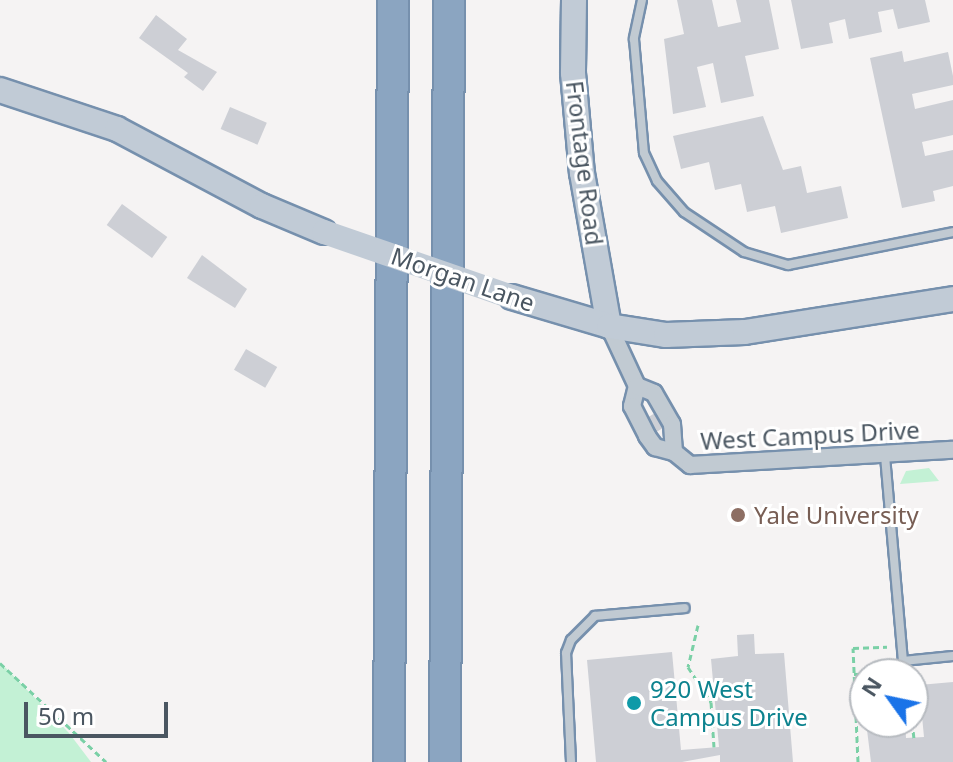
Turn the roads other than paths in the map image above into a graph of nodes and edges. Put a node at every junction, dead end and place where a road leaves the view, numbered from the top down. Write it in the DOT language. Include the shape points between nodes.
graph roads {
  1 [pos="393,0"];
  2 [pos="449,0"];
  3 [pos="574,0"];
  4 [pos="642,0"];
  5 [pos="0,90"];
  6 [pos="953,232"];
  7 [pos="953,299"];
  8 [pos="609,326"];
  9 [pos="637,386"];
  10 [pos="953,450"];
  11 [pos="674,452"];
  12 [pos="885,456"];
  13 [pos="685,608"];
  14 [pos="953,656"];
  15 [pos="389,762"];
  16 [pos="445,762"];
  17 [pos="571,762"];
  1 -- 15 [label="highway"];
  2 -- 16 [label="highway"];
  3 -- 8 [label="street, Frontage Road" via="573,73 582,173"];
  4 -- 6 [label="lane" via="634,39 644,153 657,181 684,212 744,252 788,265"];
  5 -- 8 [label="street, Morgan Lane, bridge" via="117,129 262,206 324,232"];
  7 -- 8 [label="street, Morgan Lane" via="745,332 666,335"];
  8 -- 9 [label="street, West Campus Drive"];
  9 -- 11 [label="street, West Campus Drive" via="654,393 672,424"];
  9 -- 11 [label="street, West Campus Drive" via="632,406 647,436 655,447"];
  10 -- 12 [label="street, West Campus Drive"];
  11 -- 12 [label="street, West Campus Drive" via="698,467"];
  12 -- 14 [label="lane" via="903,661"];
  13 -- 17 [label="lane" via="595,616 571,640 566,653"];
}
